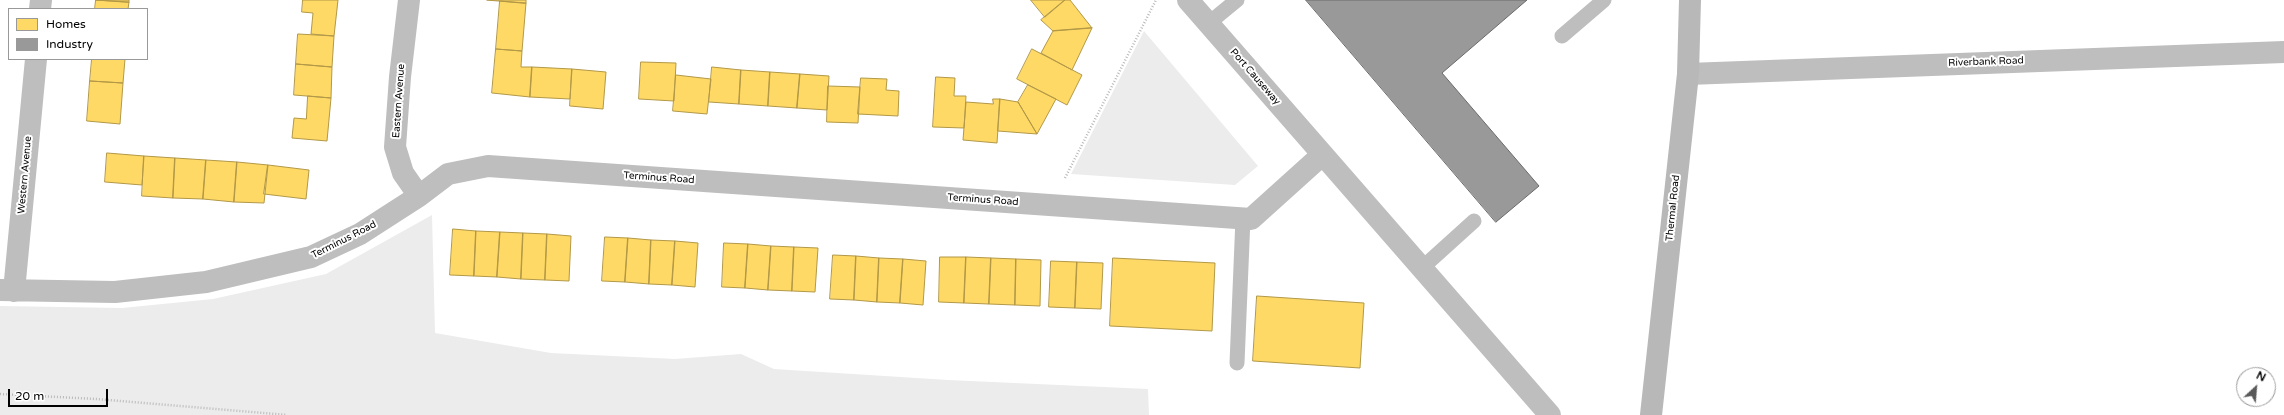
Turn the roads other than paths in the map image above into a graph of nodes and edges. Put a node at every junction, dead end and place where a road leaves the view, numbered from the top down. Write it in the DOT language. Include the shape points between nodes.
graph roads {
  1 [pos="409,0"];
  2 [pos="1188,0"];
  3 [pos="1237,0"];
  4 [pos="1604,0"];
  5 [pos="1690,0"];
  6 [pos="1208,23"];
  7 [pos="1562,36"];
  8 [pos="2284,52"];
  9 [pos="36,60"];
  10 [pos="1688,74"];
  11 [pos="1322,155"];
  12 [pos="419,196"];
  13 [pos="1243,218"];
  14 [pos="1474,221"];
  15 [pos="1422,268"];
  16 [pos="7,291"];
  17 [pos="1237,363"];
  18 [pos="1550,415"];
  19 [pos="1651,415"];
  1 -- 12 [label="street, Eastern Avenue" via="395,147 403,173"];
  2 -- 6 [label="street, Port Causeway"];
  3 -- 6 [label="lane"];
  4 -- 7 [label="lane"];
  5 -- 10 [label="street, Thermal Road"];
  6 -- 11 [label="street, Port Causeway"];
  8 -- 10 [label="street, Riverbank Road"];
  9 -- 16 [label="street, Western Avenue"];
  10 -- 19 [label="street, Thermal Road"];
  11 -- 13 [label="street, Terminus Road" via="1250,219"];
  11 -- 15 [label="street, Port Causeway"];
  12 -- 13 [label="street, Terminus Road" via="448,174 488,166"];
  12 -- 16 [label="street, Terminus Road" via="360,234 312,257 206,282 123,291"];
  13 -- 17 [label="lane"];
  14 -- 15 [label="lane"];
  15 -- 18 [label="street, Port Causeway"];
}
